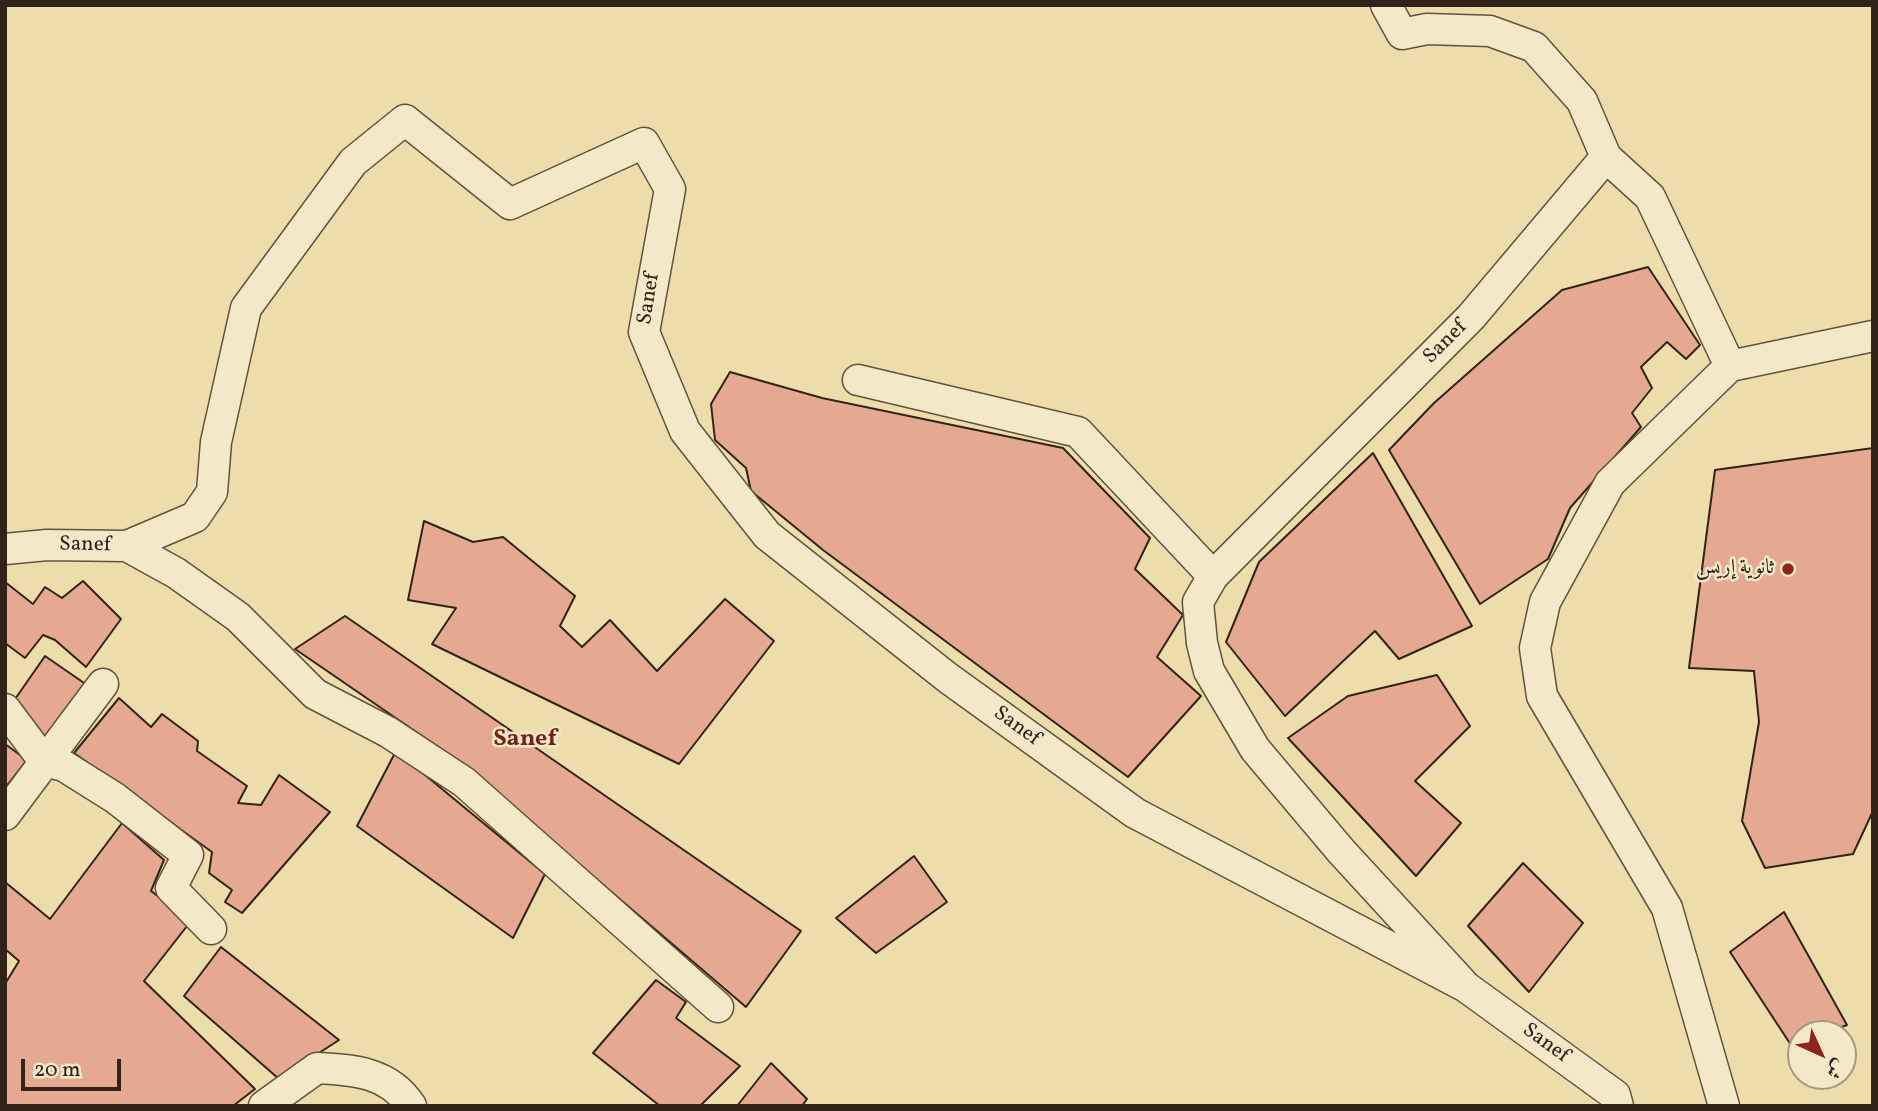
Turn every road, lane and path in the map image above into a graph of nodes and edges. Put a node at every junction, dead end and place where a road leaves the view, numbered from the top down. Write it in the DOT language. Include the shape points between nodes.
graph roads {
  1 [pos="1386,5"];
  2 [pos="1606,157"];
  3 [pos="1873,336"];
  4 [pos="1730,366"];
  5 [pos="858,380"];
  6 [pos="127,546"];
  7 [pos="5,549"];
  8 [pos="1213,576"];
  9 [pos="103,684"];
  10 [pos="5,709"];
  11 [pos="44,761"];
  12 [pos="5,815"];
  13 [pos="211,929"];
  14 [pos="1466,987"];
  15 [pos="718,1007"];
  16 [pos="264,1106"];
  17 [pos="411,1106"];
  18 [pos="1618,1106"];
  19 [pos="1724,1106"];
  1 -- 2 [label="street" via="1402,34 1427,29 1490,31 1534,47 1582,101"];
  2 -- 4 [label="street" via="1650,198"];
  2 -- 8 [label="street, Sanef" via="1471,317"];
  3 -- 4 [label="street"];
  4 -- 19 [label="street" via="1610,483 1545,602 1535,648 1542,696 1667,908"];
  5 -- 8 [label="street" via="1079,432"];
  6 -- 7 [label="street, Sanef"];
  6 -- 14 [label="street, Sanef" via="195,517 212,492 216,442 246,308 353,162 405,120 510,204 644,143 670,189 644,332 685,431 767,535 948,678 1135,813"];
  6 -- 15 [label="street" via="176,573 238,617 315,694 388,732 464,782"];
  8 -- 14 [label="street, Sanef" via="1198,602 1209,671 1255,749"];
  9 -- 11 [label="street"];
  10 -- 11 [label="street"];
  11 -- 12 [label="street"];
  11 -- 13 [label="street" via="64,766 115,798 188,855 171,888"];
  14 -- 18 [label="street, Sanef" via="1615,1095"];
  16 -- 17 [label="street" via="317,1068 371,1074 402,1092"];
}
